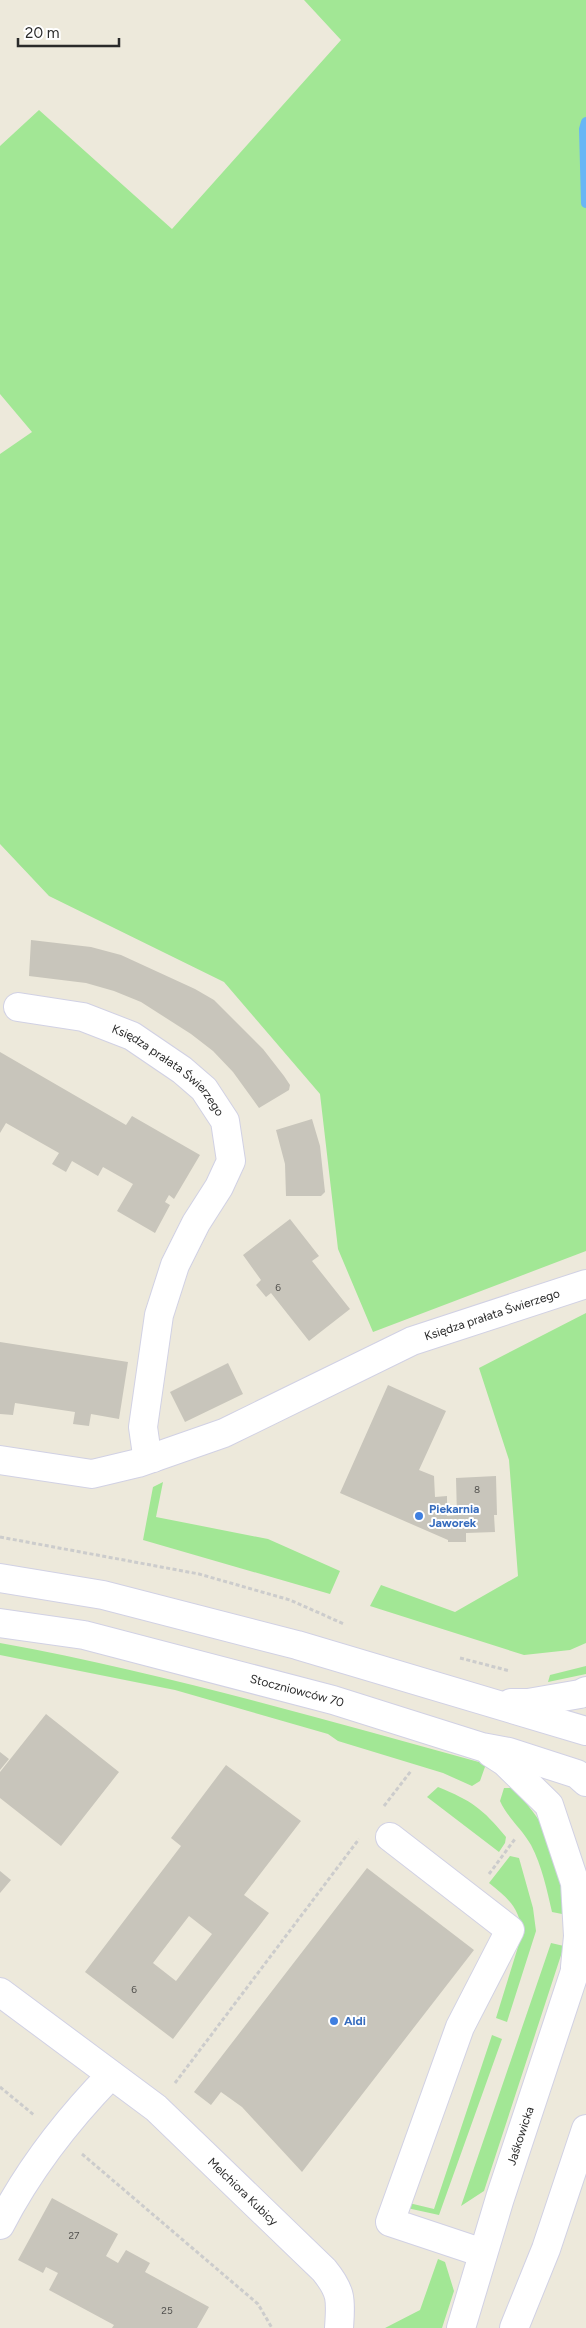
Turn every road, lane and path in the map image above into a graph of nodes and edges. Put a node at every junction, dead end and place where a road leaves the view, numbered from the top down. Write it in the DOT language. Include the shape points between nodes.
graph roads {
  1 [pos="18,1007"];
  2 [pos="586,1284"];
  3 [pos="153,1458"];
  4 [pos="0,1460"];
  5 [pos="0,1537"];
  6 [pos="0,1578"];
  7 [pos="0,1623"];
  8 [pos="348,1626"];
  9 [pos="457,1657"];
  10 [pos="520,1673"];
  11 [pos="586,1691"];
  12 [pos="497,1703"];
  13 [pos="586,1730"];
  14 [pos="482,1747"];
  15 [pos="411,1771"];
  16 [pos="586,1782"];
  17 [pos="381,1810"];
  18 [pos="363,1834"];
  19 [pos="390,1837"];
  20 [pos="516,1838"];
  21 [pos="470,1899"];
  22 [pos="586,1947"];
  23 [pos="575,1971"];
  24 [pos="0,1992"];
  25 [pos="111,2075"];
  26 [pos="0,2087"];
  27 [pos="156,2108"];
  28 [pos="586,2129"];
  29 [pos="58,2134"];
  30 [pos="0,2225"];
  31 [pos="483,2253"];
  32 [pos="272,2328"];
  33 [pos="339,2328"];
  34 [pos="461,2328"];
  35 [pos="514,2328"];
  1 -- 3 [label="street, Księdza prałata Świerzego" via="84,1017 132,1036 204,1089 225,1122 231,1161 220,1187 175,1265 159,1315 144,1427 146,1448"];
  2 -- 3 [label="street, Księdza prałata Świerzego" via="412,1341 224,1433"];
  3 -- 4 [label="street, Księdza prałata Świerzego" via="92,1474"];
  5 -- 8 [label="path" via="200,1574 290,1600"];
  6 -- 12 [label="street" via="103,1595 297,1645"];
  7 -- 14 [label="street, Stoczniowców 70" via="102,1640 333,1700"];
  9 -- 10 [label="path"];
  11 -- 12 [label="street" via="528,1702"];
  12 -- 13 [label="street"];
  14 -- 16 [label="street, Stoczniowców 70" via="509,1752 577,1774"];
  14 -- 23 [label="street" via="506,1762 549,1805 575,1883 578,1936"];
  15 -- 17 [label="path"];
  18 -- 27 [label="path"];
  19 -- 21 [label="street"];
  20 -- 21 [label="path"];
  21 -- 31 [label="street" via="510,1930 460,2027 390,2222"];
  22 -- 23 [label="street, Jaśkowicka"];
  23 -- 31 [label="street, Jaśkowicka"];
  24 -- 25 [label="street, Melchiora Kubicy"];
  25 -- 27 [label="street, Melchiora Kubicy"];
  25 -- 29 [label="street"];
  26 -- 29 [label="path"];
  27 -- 33 [label="street, Melchiora Kubicy" via="324,2270 338,2287"];
  28 -- 35 [label="street" via="546,2249"];
  29 -- 30 [label="street" via="35,2164"];
  29 -- 32 [label="path" via="258,2304"];
  31 -- 34 [label="street, Jaśkowicka"];
}
